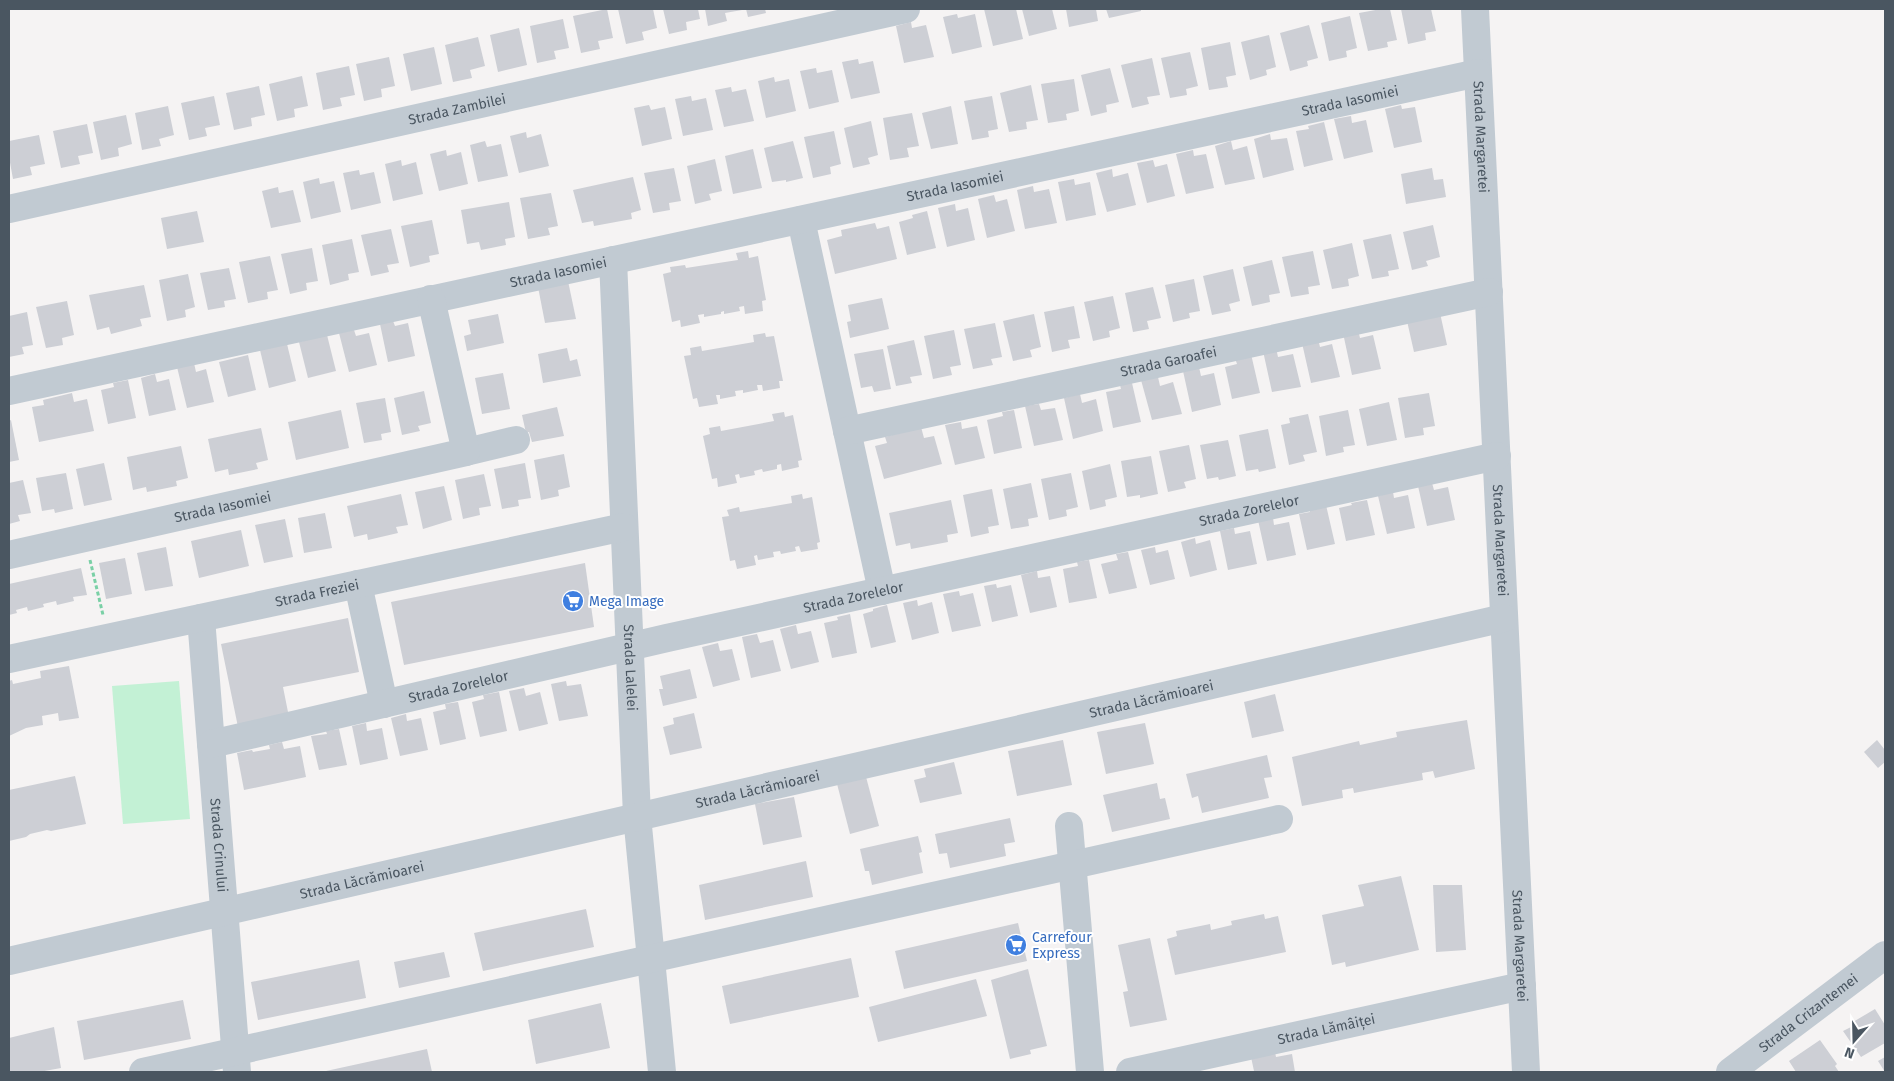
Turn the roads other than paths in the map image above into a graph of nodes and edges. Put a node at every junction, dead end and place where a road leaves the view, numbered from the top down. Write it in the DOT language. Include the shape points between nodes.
graph roads {
  1 [pos="906,9"];
  2 [pos="1475,9"];
  3 [pos="1478,73"];
  4 [pos="9,209"];
  5 [pos="800,220"];
  6 [pos="613,260"];
  7 [pos="1488,292"];
  8 [pos="431,299"];
  9 [pos="9,391"];
  10 [pos="847,431"];
  11 [pos="516,440"];
  12 [pos="466,452"];
  13 [pos="1496,456"];
  14 [pos="624,527"];
  15 [pos="9,555"];
  16 [pos="358,584"];
  17 [pos="882,591"];
  18 [pos="201,618"];
  19 [pos="1504,618"];
  20 [pos="630,646"];
  21 [pos="9,659"];
  22 [pos="384,704"];
  23 [pos="211,744"];
  24 [pos="637,816"];
  25 [pos="1279,819"];
  26 [pos="1069,826"];
  27 [pos="1072,865"];
  28 [pos="224,911"];
  29 [pos="1885,956"];
  30 [pos="651,959"];
  31 [pos="9,960"];
  32 [pos="1522,986"];
  33 [pos="236,1062"];
  34 [pos="1758,1064"];
  35 [pos="143,1072"];
  36 [pos="662,1072"];
  37 [pos="1090,1072"];
  38 [pos="1130,1072"];
  39 [pos="1526,1072"];
  40 [pos="1730,1072"];
  1 -- 4 [label="street, Strada Zambilei"];
  2 -- 3 [label="street, Strada Margaretei"];
  3 -- 5 [label="street, Strada Iasomiei"];
  3 -- 7 [label="street, Strada Margaretei"];
  5 -- 6 [label="street, Strada Iasomiei"];
  5 -- 10 [label="street"];
  6 -- 8 [label="street, Strada Iasomiei"];
  6 -- 14 [label="street, Strada Lalelei"];
  7 -- 10 [label="street, Strada Garoafei"];
  7 -- 13 [label="street, Strada Margaretei"];
  8 -- 9 [label="street, Strada Iasomiei"];
  8 -- 12 [label="street"];
  10 -- 17 [label="street"];
  11 -- 12 [label="street, Strada Iasomiei"];
  12 -- 15 [label="street, Strada Iasomiei"];
  13 -- 17 [label="street, Strada Zorelelor"];
  13 -- 19 [label="street, Strada Margaretei"];
  14 -- 16 [label="street, Strada Freziei"];
  14 -- 20 [label="street, Strada Lalelei"];
  16 -- 18 [label="street, Strada Freziei"];
  16 -- 22 [label="street"];
  17 -- 20 [label="street, Strada Zorelelor"];
  18 -- 21 [label="street, Strada Freziei"];
  18 -- 23 [label="street, Strada Crinului"];
  19 -- 24 [label="street, Strada Lăcrămioarei"];
  19 -- 32 [label="street, Strada Margaretei"];
  20 -- 22 [label="street, Strada Zorelelor"];
  20 -- 24 [label="street, Strada Lalelei"];
  22 -- 23 [label="street, Strada Zorelelor"];
  23 -- 28 [label="street, Strada Crinului"];
  24 -- 28 [label="street, Strada Lăcrămioarei"];
  24 -- 30 [label="street, Strada Lalelei"];
  25 -- 27 [label="street"];
  26 -- 27 [label="street"];
  27 -- 30 [label="street"];
  27 -- 37 [label="street"];
  28 -- 31 [label="street, Strada Lăcrămioarei"];
  28 -- 33 [label="street, Strada Crinului"];
  29 -- 34 [label="street, Strada Crizantemei"];
  30 -- 33 [label="street"];
  30 -- 36 [label="street, Strada Lalelei"];
  32 -- 38 [label="street, Strada Lămâiței"];
  32 -- 39 [label="street, Strada Margaretei"];
  33 -- 35 [label="street"];
  34 -- 40 [label="street, Strada Crizantemei"];
}
